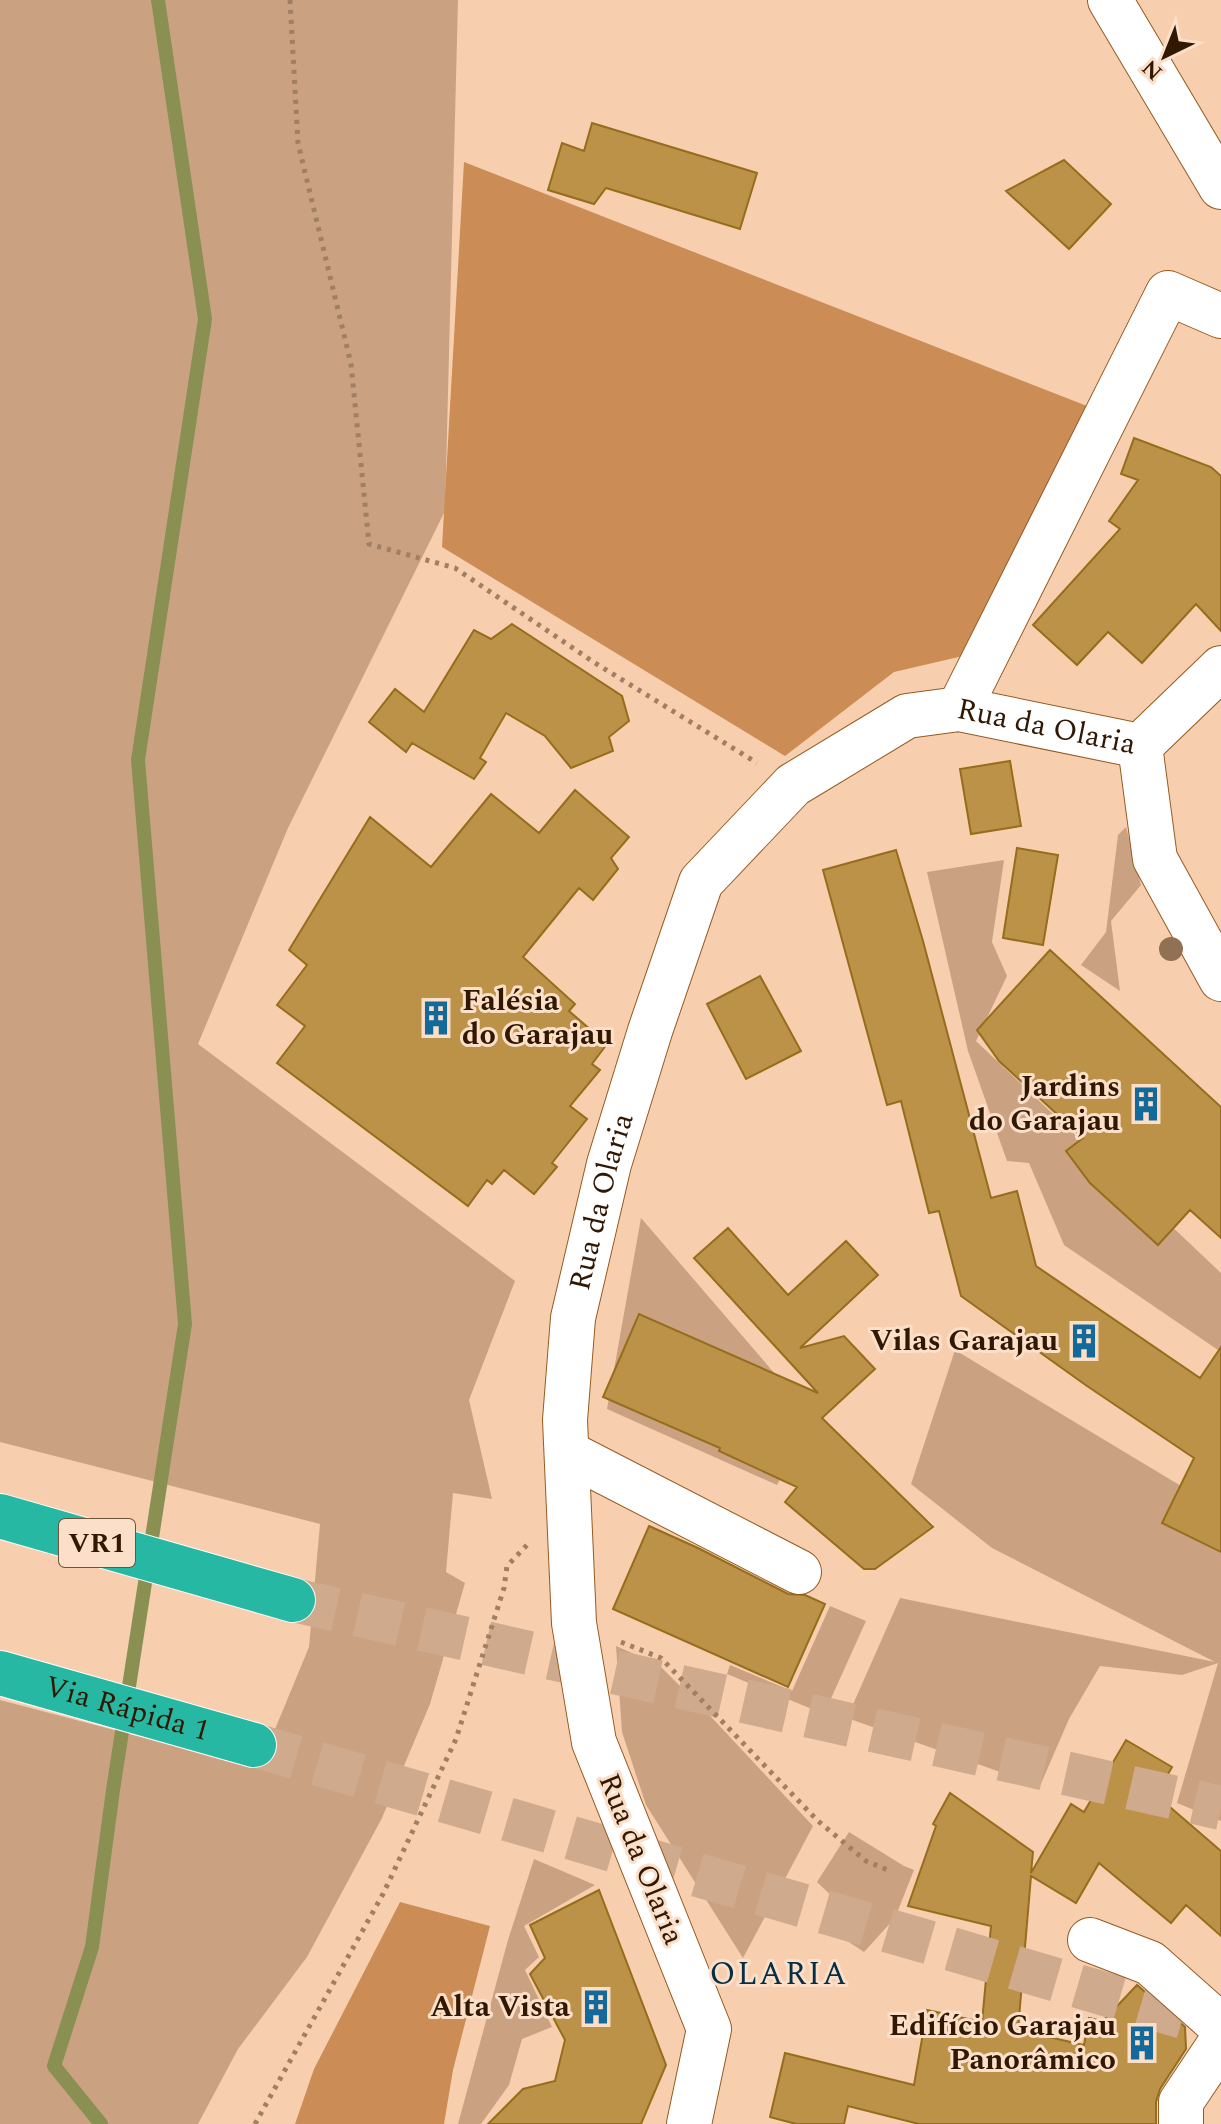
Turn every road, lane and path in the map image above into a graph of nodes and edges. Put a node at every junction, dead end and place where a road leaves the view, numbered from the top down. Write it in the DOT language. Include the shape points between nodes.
graph roads {
  1 [pos="290,0"];
  2 [pos="1110,0"];
  3 [pos="1221,187"];
  4 [pos="1221,316"];
  5 [pos="1221,668"];
  6 [pos="959,709"];
  7 [pos="1140,746"];
  8 [pos="762,766"];
  9 [pos="1221,979"];
  10 [pos="568,1453"];
  11 [pos="0,1516"];
  12 [pos="569,1523"];
  13 [pos="799,1572"];
  14 [pos="293,1600"];
  15 [pos="609,1637"];
  16 [pos="0,1673"];
  17 [pos="254,1745"];
  18 [pos="890,1871"];
  19 [pos="1090,1940"];
  20 [pos="1221,2026"];
  21 [pos="1221,2042"];
  22 [pos="255,2124"];
  23 [pos="689,2124"];
  24 [pos="1181,2124"];
  1 -- 8 [label="path" via="298,143 351,364 369,544 455,568"];
  2 -- 3 [label="street"];
  4 -- 6 [label="street" via="1168,293"];
  5 -- 7 [label="street, Rua da Olaria"];
  6 -- 7 [label="street, Rua da Olaria"];
  6 -- 10 [label="street, Rua da Olaria" via="907,716 793,785 701,882 609,1164 573,1318 565,1420"];
  7 -- 9 [label="street" via="1155,859"];
  10 -- 12 [label="street, Rua da Olaria"];
  10 -- 13 [label="street"];
  11 -- 14 [label="highway, VR1"];
  12 -- 22 [label="path" via="547,1529 507,1566 456,1739 383,1894"];
  12 -- 23 [label="street, Rua da Olaria" via="574,1623 594,1742 709,2029"];
  15 -- 18 [label="path" via="661,1658 818,1821 866,1861"];
  16 -- 17 [label="highway, Via Rápida 1"];
  19 -- 20 [label="street" via="1150,1963"];
  21 -- 24 [label="street" via="1181,2102"];
}
